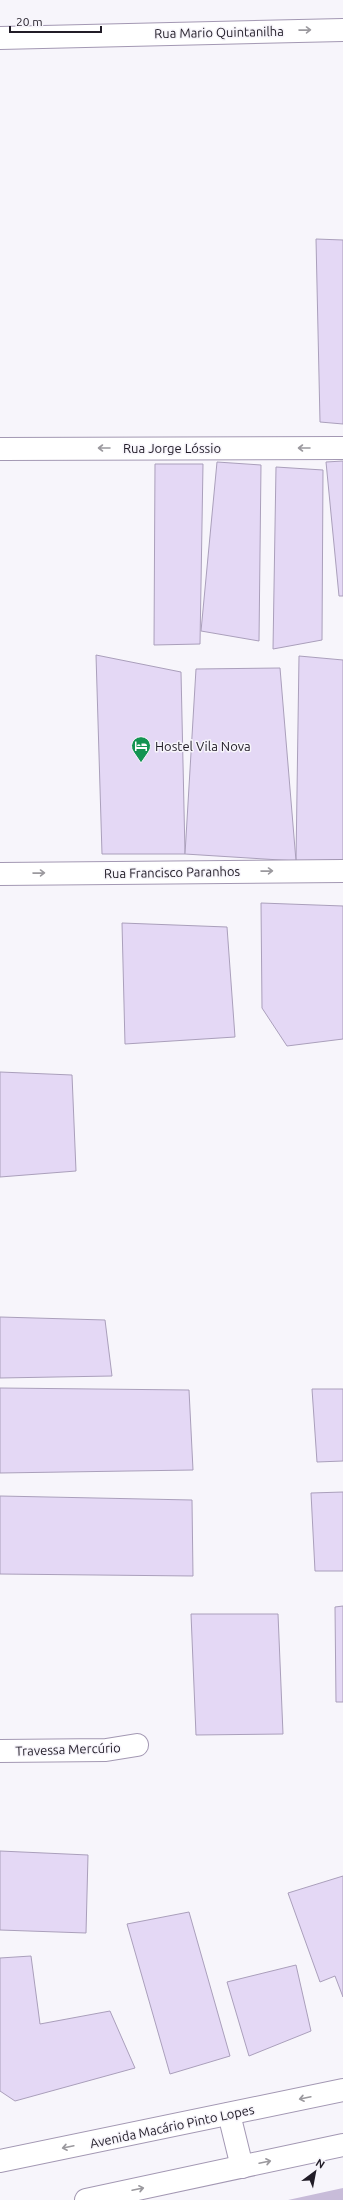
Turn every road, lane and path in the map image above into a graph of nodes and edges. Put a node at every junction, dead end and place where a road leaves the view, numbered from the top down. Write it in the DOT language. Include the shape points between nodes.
graph roads {
  1 [pos="343,30"];
  2 [pos="0,38"];
  3 [pos="343,448"];
  4 [pos="0,449"];
  5 [pos="343,870"];
  6 [pos="0,874"];
  7 [pos="137,1745"];
  8 [pos="0,1751"];
  9 [pos="343,2090"];
  10 [pos="230,2114"];
  11 [pos="343,2145"];
  12 [pos="0,2161"];
  13 [pos="242,2167"];
  14 [pos="86,2200"];
  2 -- 1 [label="street, Rua Mario Quintanilha, one-way"];
  3 -- 4 [label="street, Rua Jorge Lóssio, one-way"];
  6 -- 5 [label="street, Rua Francisco Paranhos, one-way"];
  7 -- 8 [label="street, Travessa Mercúrio" via="106,1750"];
  9 -- 10 [label="street, Avenida Macário Pinto Lopes, one-way"];
  10 -- 12 [label="street, Avenida Macário Pinto Lopes, one-way"];
  10 -- 13 [label="street"];
  13 -- 11 [label="street, one-way"];
  14 -- 13 [label="street, one-way"];
}
